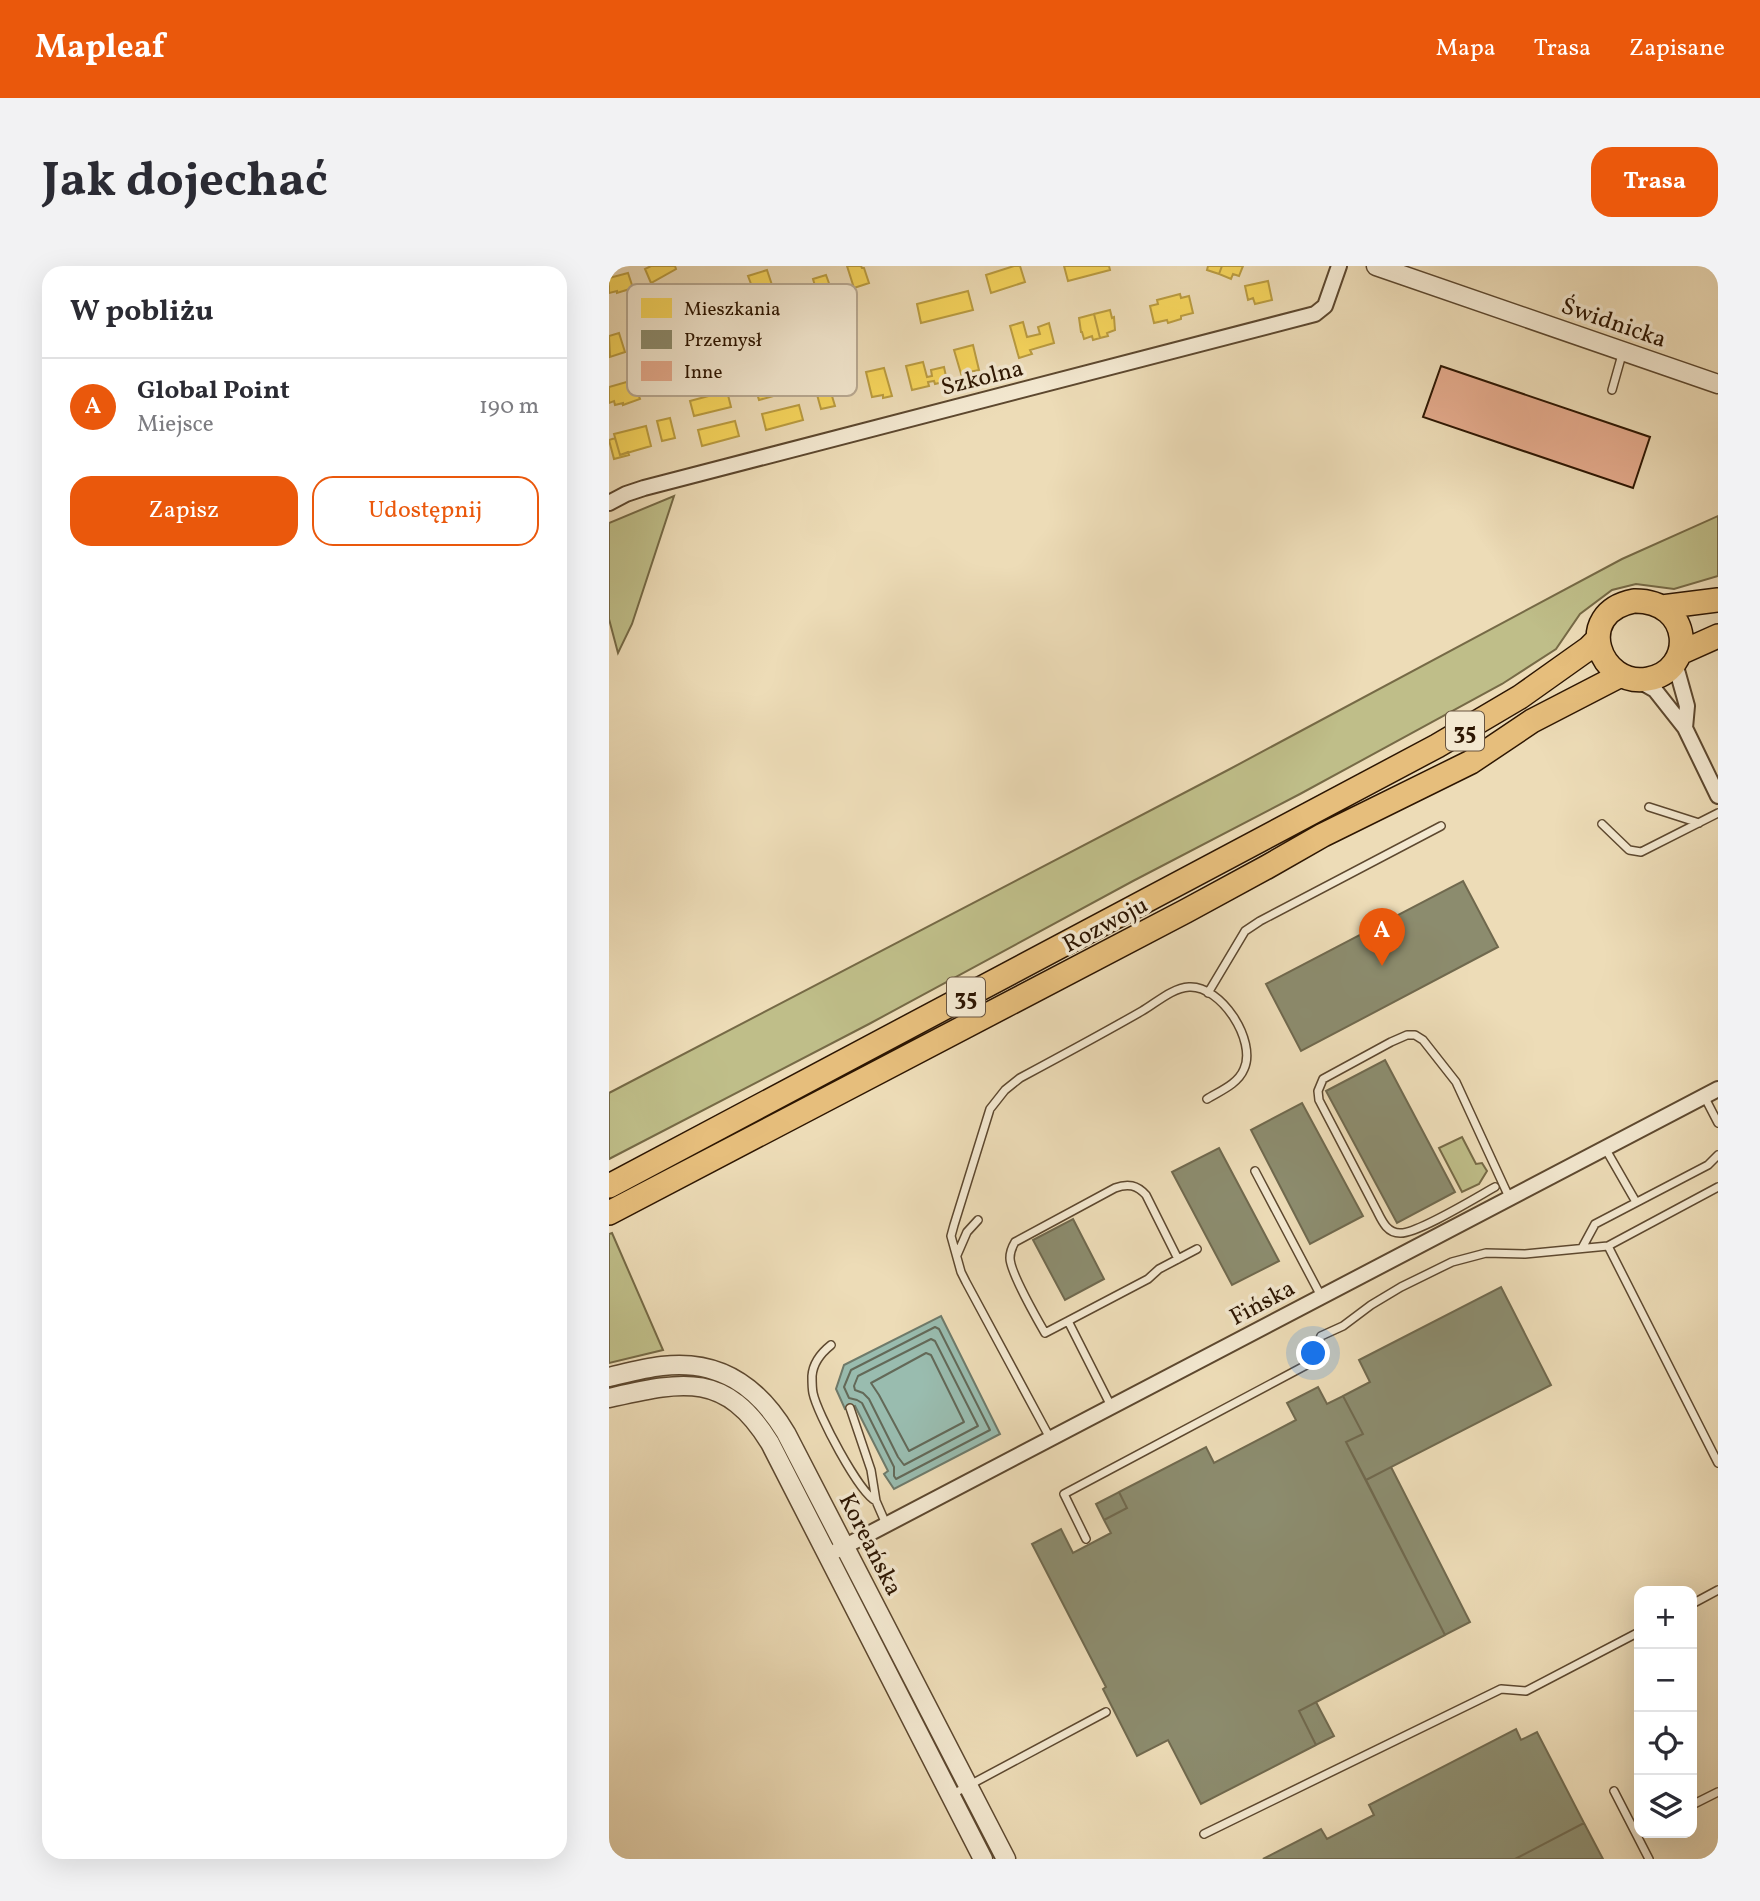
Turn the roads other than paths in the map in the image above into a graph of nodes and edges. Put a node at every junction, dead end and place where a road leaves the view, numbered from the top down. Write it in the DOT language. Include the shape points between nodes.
graph roads {
  1 [pos="1339,266"];
  2 [pos="1376,266"];
  3 [pos="1623,351"];
  4 [pos="1718,384"];
  5 [pos="1612,390"];
  6 [pos="609,503"];
  7 [pos="1718,600"];
  8 [pos="1662,607"];
  9 [pos="1718,636"];
  10 [pos="1598,639"];
  11 [pos="1677,658"];
  12 [pos="1629,678"];
  13 [pos="1685,729"];
  14 [pos="1718,796"];
  15 [pos="1649,807"];
  16 [pos="1718,813"];
  17 [pos="1699,823"];
  18 [pos="1602,824"];
  19 [pos="1441,826"];
  20 [pos="1208,993"];
  21 [pos="1718,1089"];
  22 [pos="1704,1096"];
  23 [pos="1207,1099"];
  24 [pos="1718,1122"];
  25 [pos="1604,1147"];
  26 [pos="1718,1155"];
  27 [pos="1255,1171"];
  28 [pos="609,1186"];
  29 [pos="1495,1186"];
  30 [pos="1718,1187"];
  31 [pos="1509,1197"];
  32 [pos="1636,1202"];
  33 [pos="609,1213"];
  34 [pos="978,1220"];
  35 [pos="1608,1246"];
  36 [pos="1582,1248"];
  37 [pos="1197,1249"];
  38 [pos="957,1255"];
  39 [pos="1178,1259"];
  40 [pos="1321,1296"];
  41 [pos="1068,1321"];
  42 [pos="831,1345"];
  43 [pos="609,1377"];
  44 [pos="609,1398"];
  45 [pos="1111,1406"];
  46 [pos="850,1408"];
  47 [pos="1050,1438"];
  48 [pos="1718,1463"];
  49 [pos="876,1500"];
  50 [pos="886,1524"];
  51 [pos="1086,1539"];
  52 [pos="845,1546"];
  53 [pos="827,1556"];
  54 [pos="1718,1590"];
  55 [pos="1697,1601"];
  56 [pos="1634,1635"];
  57 [pos="1106,1712"];
  58 [pos="969,1785"];
  59 [pos="1614,1791"];
  60 [pos="1718,1791"];
  61 [pos="950,1795"];
  62 [pos="1697,1802"];
  63 [pos="1634,1826"];
  64 [pos="1204,1834"];
  65 [pos="1640,1838"];
  66 [pos="983,1859"];
  67 [pos="1006,1859"];
  68 [pos="1649,1859"];
  1 -- 6 [label="street, Szkolna" via="1325,306 1315,314 644,488"];
  2 -- 3 [label="street, Świdnicka"];
  3 -- 4 [label="street, Świdnicka"];
  3 -- 5 [label="lane"];
  7 -- 8 [label="main road, 35"];
  8 -- 10 [label="main road, 35" via="1641,601 1617,606 1604,617"];
  8 -- 11 [label="main road" via="1677,623 1681,637"];
  9 -- 11 [label="main road, 35"];
  10 -- 12 [label="main road" via="1608,663"];
  10 -- 28 [label="main road, Rozwoju / 35" via="1520,697 1437,747"];
  11 -- 12 [label="main road, 35" via="1659,676"];
  11 -- 13 [label="street" via="1687,706"];
  12 -- 13 [label="street" via="1655,690"];
  12 -- 33 [label="main road, Rozwoju / 35" via="1532,721 1471,762 1323,835"];
  13 -- 14 [label="street"];
  15 -- 17 [label="lane"];
  16 -- 17 [label="lane"];
  17 -- 18 [label="lane" via="1641,852 1629,850"];
  19 -- 20 [label="lane" via="1245,930"];
  20 -- 23 [label="lane" via="1233,1014 1248,1057 1244,1071"];
  20 -- 38 [label="lane" via="1189,987 1173,992 1005,1090 990,1109 954,1225 951,1236"];
  21 -- 22 [label="street, Fińska"];
  22 -- 24 [label="lane"];
  22 -- 25 [label="street, Fińska"];
  25 -- 31 [label="street, Fińska"];
  25 -- 32 [label="lane"];
  26 -- 32 [label="lane" via="1708,1165"];
  27 -- 40 [label="lane"];
  29 -- 31 [label="lane" via="1416,1229 1390,1231 1319,1100 1323,1079 1407,1035 1423,1040 1456,1082"];
  30 -- 35 [label="lane"];
  31 -- 40 [label="street, Fińska"];
  32 -- 36 [label="lane" via="1595,1224"];
  34 -- 38 [label="lane"];
  35 -- 36 [label="lane"];
  35 -- 48 [label="lane"];
  36 -- 51 [label="lane" via="1486,1253 1452,1262 1370,1304 1321,1336 1312,1362 1064,1494"];
  37 -- 39 [label="lane"];
  38 -- 47 [label="lane" via="966,1282"];
  39 -- 41 [label="lane"];
  39 -- 41 [label="lane" via="1146,1195 1126,1184 1015,1242 1011,1268 1045,1334"];
  40 -- 45 [label="street, Fińska"];
  41 -- 45 [label="lane"];
  42 -- 49 [label="lane" via="819,1355 812,1375 813,1394 857,1480"];
  43 -- 52 [label="street, Koreańska" via="685,1365 714,1370 753,1390 786,1433"];
  44 -- 53 [label="street, Koreańska" via="684,1385 715,1391 736,1403 770,1443"];
  45 -- 47 [label="street, Fińska"];
  46 -- 49 [label="lane"];
  47 -- 50 [label="street, Fińska"];
  49 -- 50 [label="lane"];
  50 -- 52 [label="street, Fińska"];
  52 -- 53 [label="street, Fińska"];
  52 -- 58 [label="street, Koreańska"];
  53 -- 61 [label="street, Koreańska"];
  54 -- 55 [label="lane"];
  56 -- 64 [label="lane" via="1527,1691 1501,1689"];
  57 -- 58 [label="lane"];
  58 -- 61 [label="lane"];
  58 -- 67 [label="street, Koreańska"];
  59 -- 63 [label="lane"];
  60 -- 62 [label="lane"];
  61 -- 66 [label="street, Koreańska"];
  65 -- 68 [label="lane"];
}
